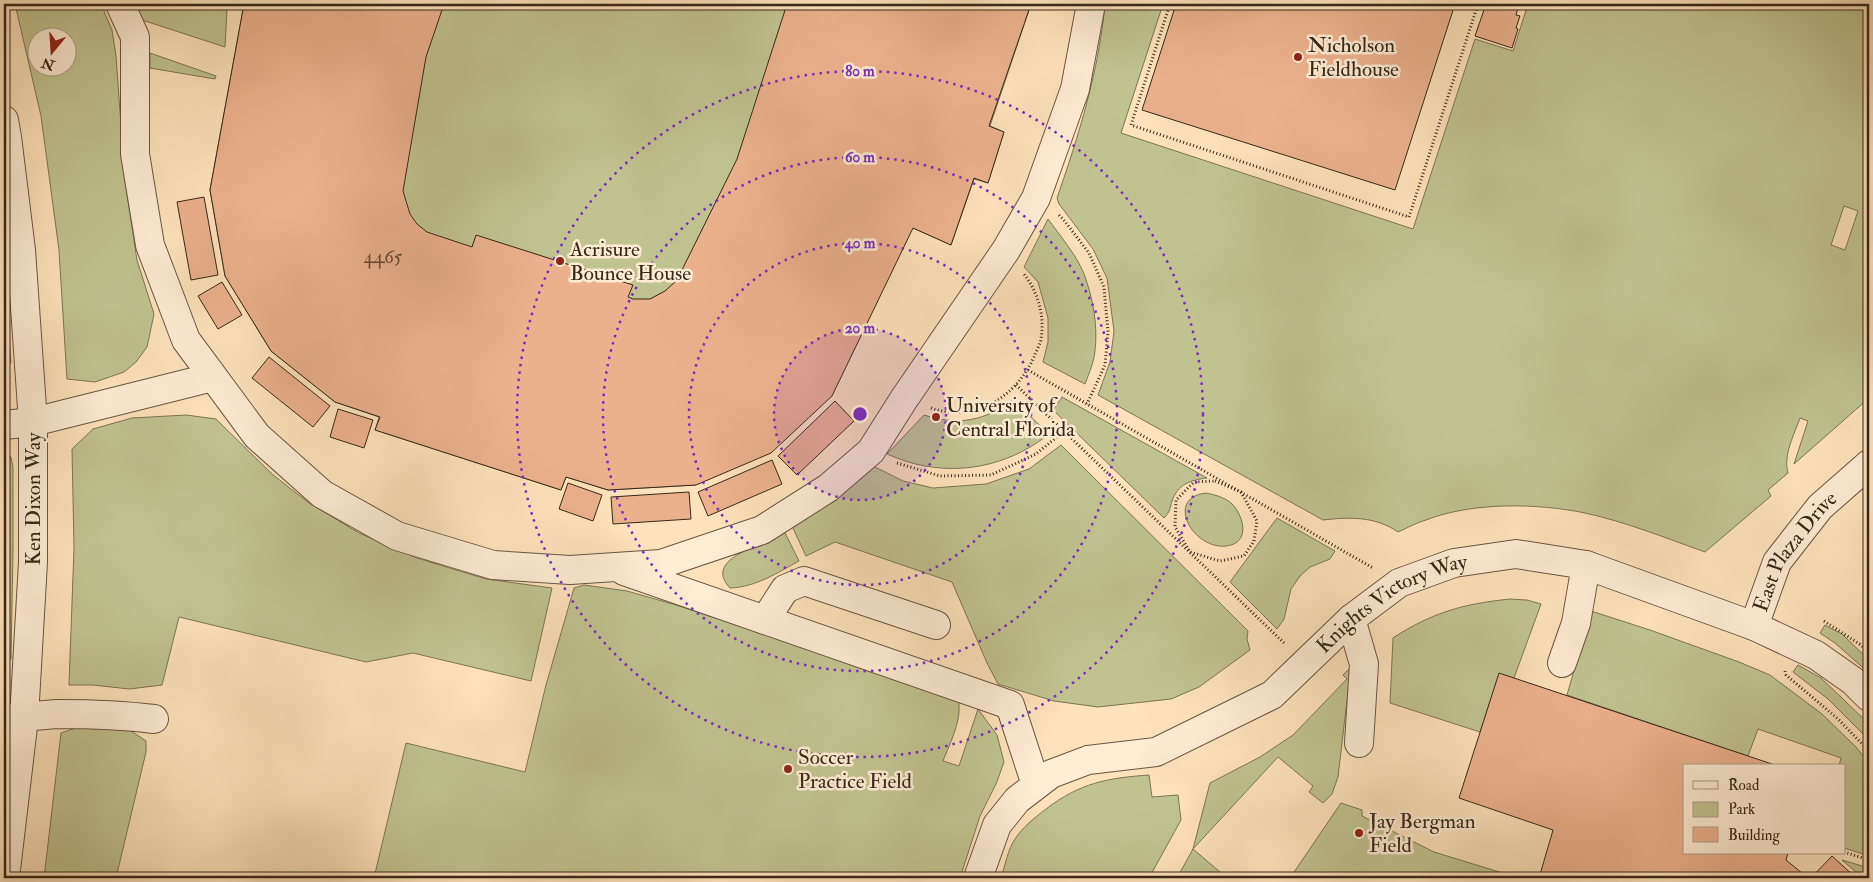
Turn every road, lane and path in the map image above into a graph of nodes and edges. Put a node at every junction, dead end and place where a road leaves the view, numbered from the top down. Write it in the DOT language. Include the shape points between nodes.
graph roads {
  1 [pos="120,4"];
  2 [pos="1092,4"];
  3 [pos="1170,4"];
  4 [pos="1478,4"];
  5 [pos="4,120"];
  6 [pos="1036,198"];
  7 [pos="1006,250"];
  8 [pos="1028,370"];
  9 [pos="213,377"];
  10 [pos="1016,385"];
  11 [pos="904,399"];
  12 [pos="1087,404"];
  13 [pos="33,422"];
  14 [pos="4,425"];
  15 [pos="1064,431"];
  16 [pos="871,451"];
  17 [pos="1869,464"];
  18 [pos="1241,492"];
  19 [pos="1190,552"];
  20 [pos="1586,565"];
  21 [pos="613,567"];
  22 [pos="1400,583"];
  23 [pos="1351,619"];
  24 [pos="765,620"];
  25 [pos="1824,621"];
  26 [pos="936,624"];
  27 [pos="1754,626"];
  28 [pos="1869,653"];
  29 [pos="1305,663"];
  30 [pos="1562,663"];
  31 [pos="1784,667"];
  32 [pos="1869,697"];
  33 [pos="14,718"];
  34 [pos="154,719"];
  35 [pos="1359,743"];
  36 [pos="1869,751"];
  37 [pos="1036,785"];
  38 [pos="1846,853"];
  39 [pos="1869,860"];
  40 [pos="5,878"];
  41 [pos="978,878"];
  1 -- 9 [label="street" via="135,37 135,154 150,245 186,340"];
  2 -- 6 [label="street" via="1075,89"];
  3 -- 4 [label="path" via="1131,125 1409,217"];
  5 -- 13 [label="street, Ken Dixon Way" via="21,250"];
  6 -- 7 [label="street"];
  6 -- 12 [label="path" via="1063,219 1089,253 1104,287 1108,332 1105,365"];
  7 -- 8 [label="path" via="1029,280 1042,310 1041,340"];
  7 -- 11 [label="street"];
  8 -- 10 [label="path"];
  8 -- 12 [label="path"];
  9 -- 13 [label="street"];
  9 -- 21 [label="street" via="257,436 322,494 397,536 493,565 570,570"];
  10 -- 11 [label="path" via="994,403 963,412 938,410"];
  10 -- 15 [label="path"];
  11 -- 16 [label="street"];
  12 -- 18 [label="path"];
  13 -- 14 [label="street"];
  13 -- 33 [label="street, Ken Dixon Way" via="33,562"];
  15 -- 16 [label="path" via="1036,454 991,475 940,476 888,460"];
  15 -- 19 [label="path"];
  16 -- 21 [label="street" via="828,488 762,530 661,564"];
  17 -- 27 [label="street, East Plaza Drive" via="1820,507 1778,562"];
  18 -- 19 [label="path" via="1257,521 1254,541 1244,556 1220,561"];
  18 -- 19 [label="path" via="1214,482 1194,482 1176,500 1175,528"];
  18 -- 22 [label="path"];
  19 -- 29 [label="path"];
  20 -- 22 [label="street, Knights Victory Way" via="1516,554 1454,563"];
  20 -- 27 [label="street, Knights Victory Way"];
  20 -- 30 [label="street" via="1576,622"];
  21 -- 24 [label="street"];
  22 -- 23 [label="street, Knights Victory Way"];
  23 -- 29 [label="street, Knights Victory Way"];
  23 -- 35 [label="street" via="1364,664"];
  24 -- 26 [label="street" via="785,589 804,580"];
  24 -- 37 [label="street" via="1010,705"];
  25 -- 28 [label="path"];
  27 -- 32 [label="street, Knights Victory Way" via="1816,654 1854,681"];
  29 -- 37 [label="street, Knights Victory Way" via="1272,695 1156,752 1088,760 1051,774"];
  31 -- 36 [label="path" via="1786,675 1838,718"];
  33 -- 34 [label="street" via="56,714"];
  33 -- 40 [label="street, Ken Dixon Way"];
  37 -- 41 [label="street, Knights Victory Way" via="1017,800 997,825"];
  38 -- 39 [label="path"];
}
